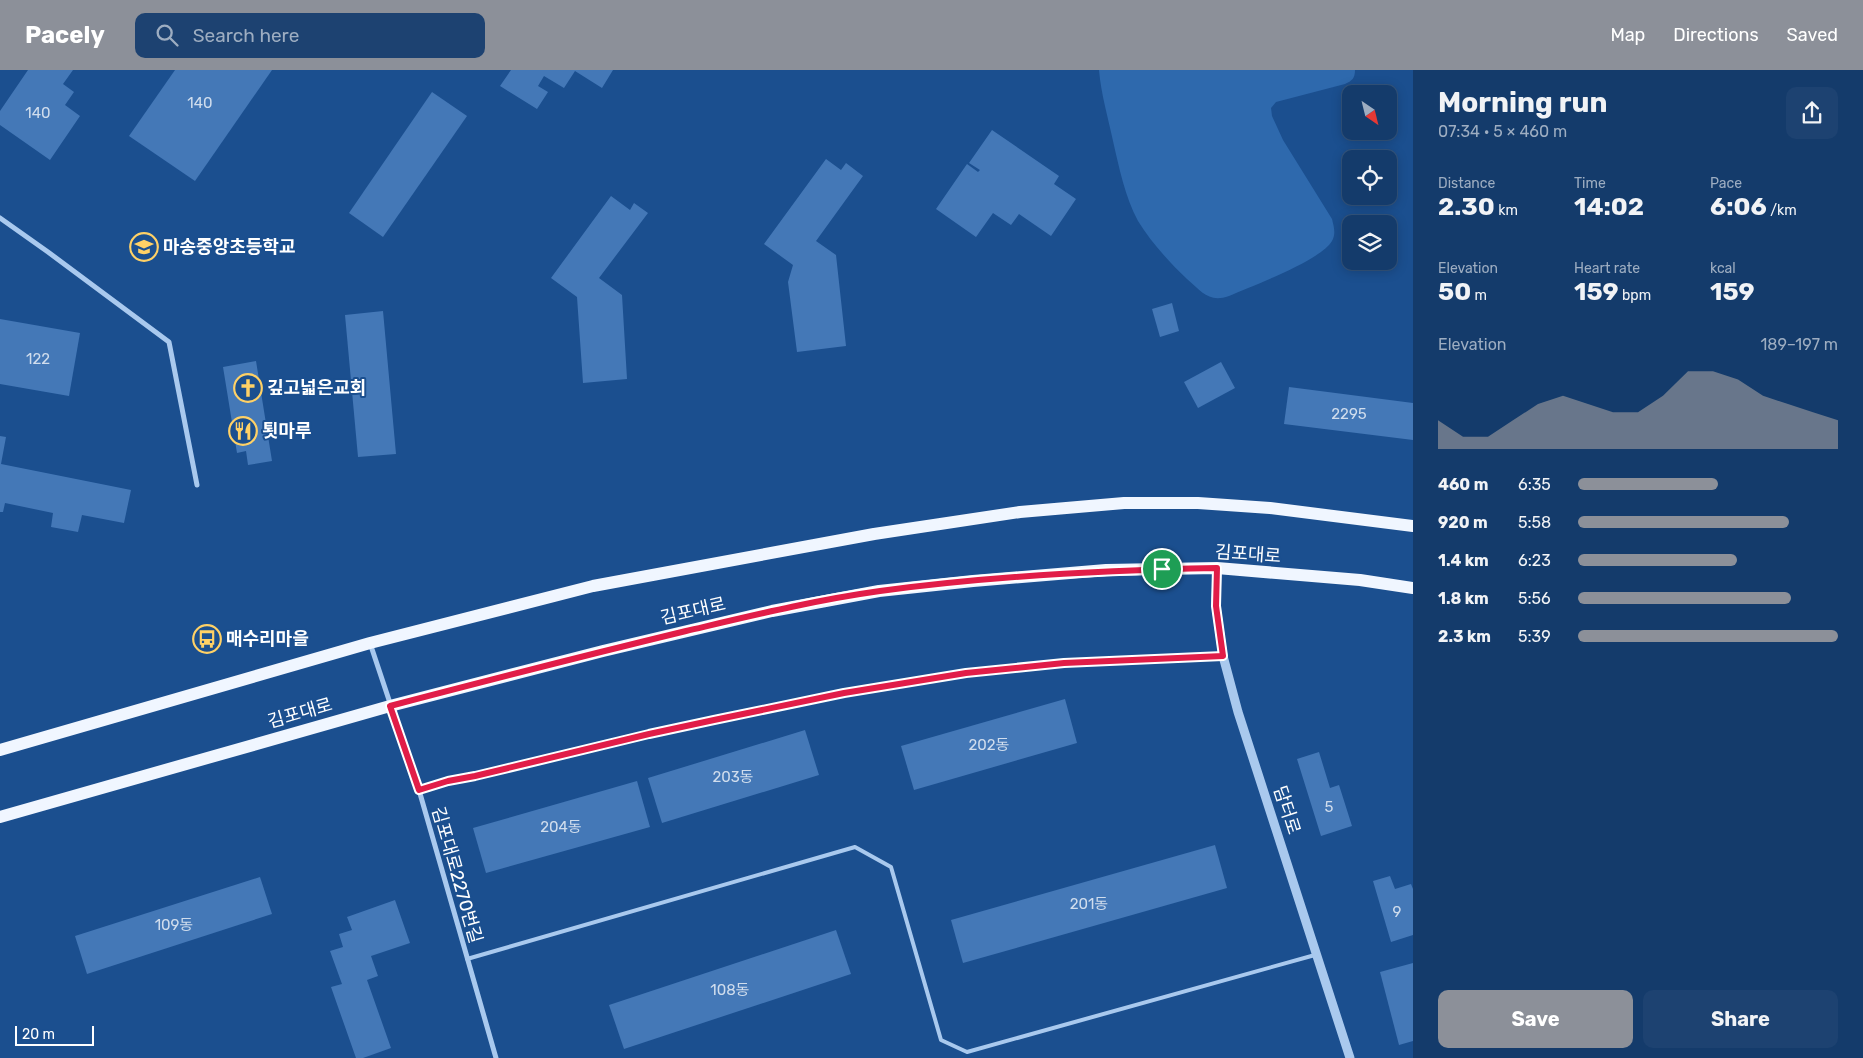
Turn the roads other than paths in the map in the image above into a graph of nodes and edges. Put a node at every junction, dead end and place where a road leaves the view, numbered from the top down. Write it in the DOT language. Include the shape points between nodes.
graph roads {
  1 [pos="0,218"];
  2 [pos="197,485"];
  3 [pos="1413,526"];
  4 [pos="1217,568"];
  5 [pos="1413,588"];
  6 [pos="370,643"];
  7 [pos="1223,656"];
  8 [pos="390,706"];
  9 [pos="0,750"];
  10 [pos="419,790"];
  11 [pos="0,816"];
  12 [pos="1316,954"];
  13 [pos="467,960"];
  14 [pos="496,1058"];
  15 [pos="1350,1058"];
  1 -- 2 [label="street" via="169,342"];
  3 -- 6 [label="main road" via="1270,508 1198,503 1124,504 1020,512 874,534 593,586"];
  4 -- 5 [label="main road, 김포대로" via="1360,580"];
  4 -- 7 [label="street, 담터로" via="1216,606"];
  4 -- 8 [label="main road, 김포대로" via="1106,570 879,591 772,611"];
  6 -- 8 [label="street, 김포대로2270번길"];
  6 -- 9 [label="main road"];
  7 -- 10 [label="lane" via="1064,663 966,673 872,688 649,734"];
  7 -- 12 [label="street, 담터로"];
  8 -- 10 [label="street, 김포대로2270번길"];
  8 -- 11 [label="main road, 김포대로"];
  10 -- 13 [label="street, 김포대로2270번길"];
  12 -- 13 [label="lane" via="967,1052 941,1040 891,867 856,847"];
  12 -- 15 [label="street, 담터로"];
  13 -- 14 [label="street, 김포대로2270번길"];
}
